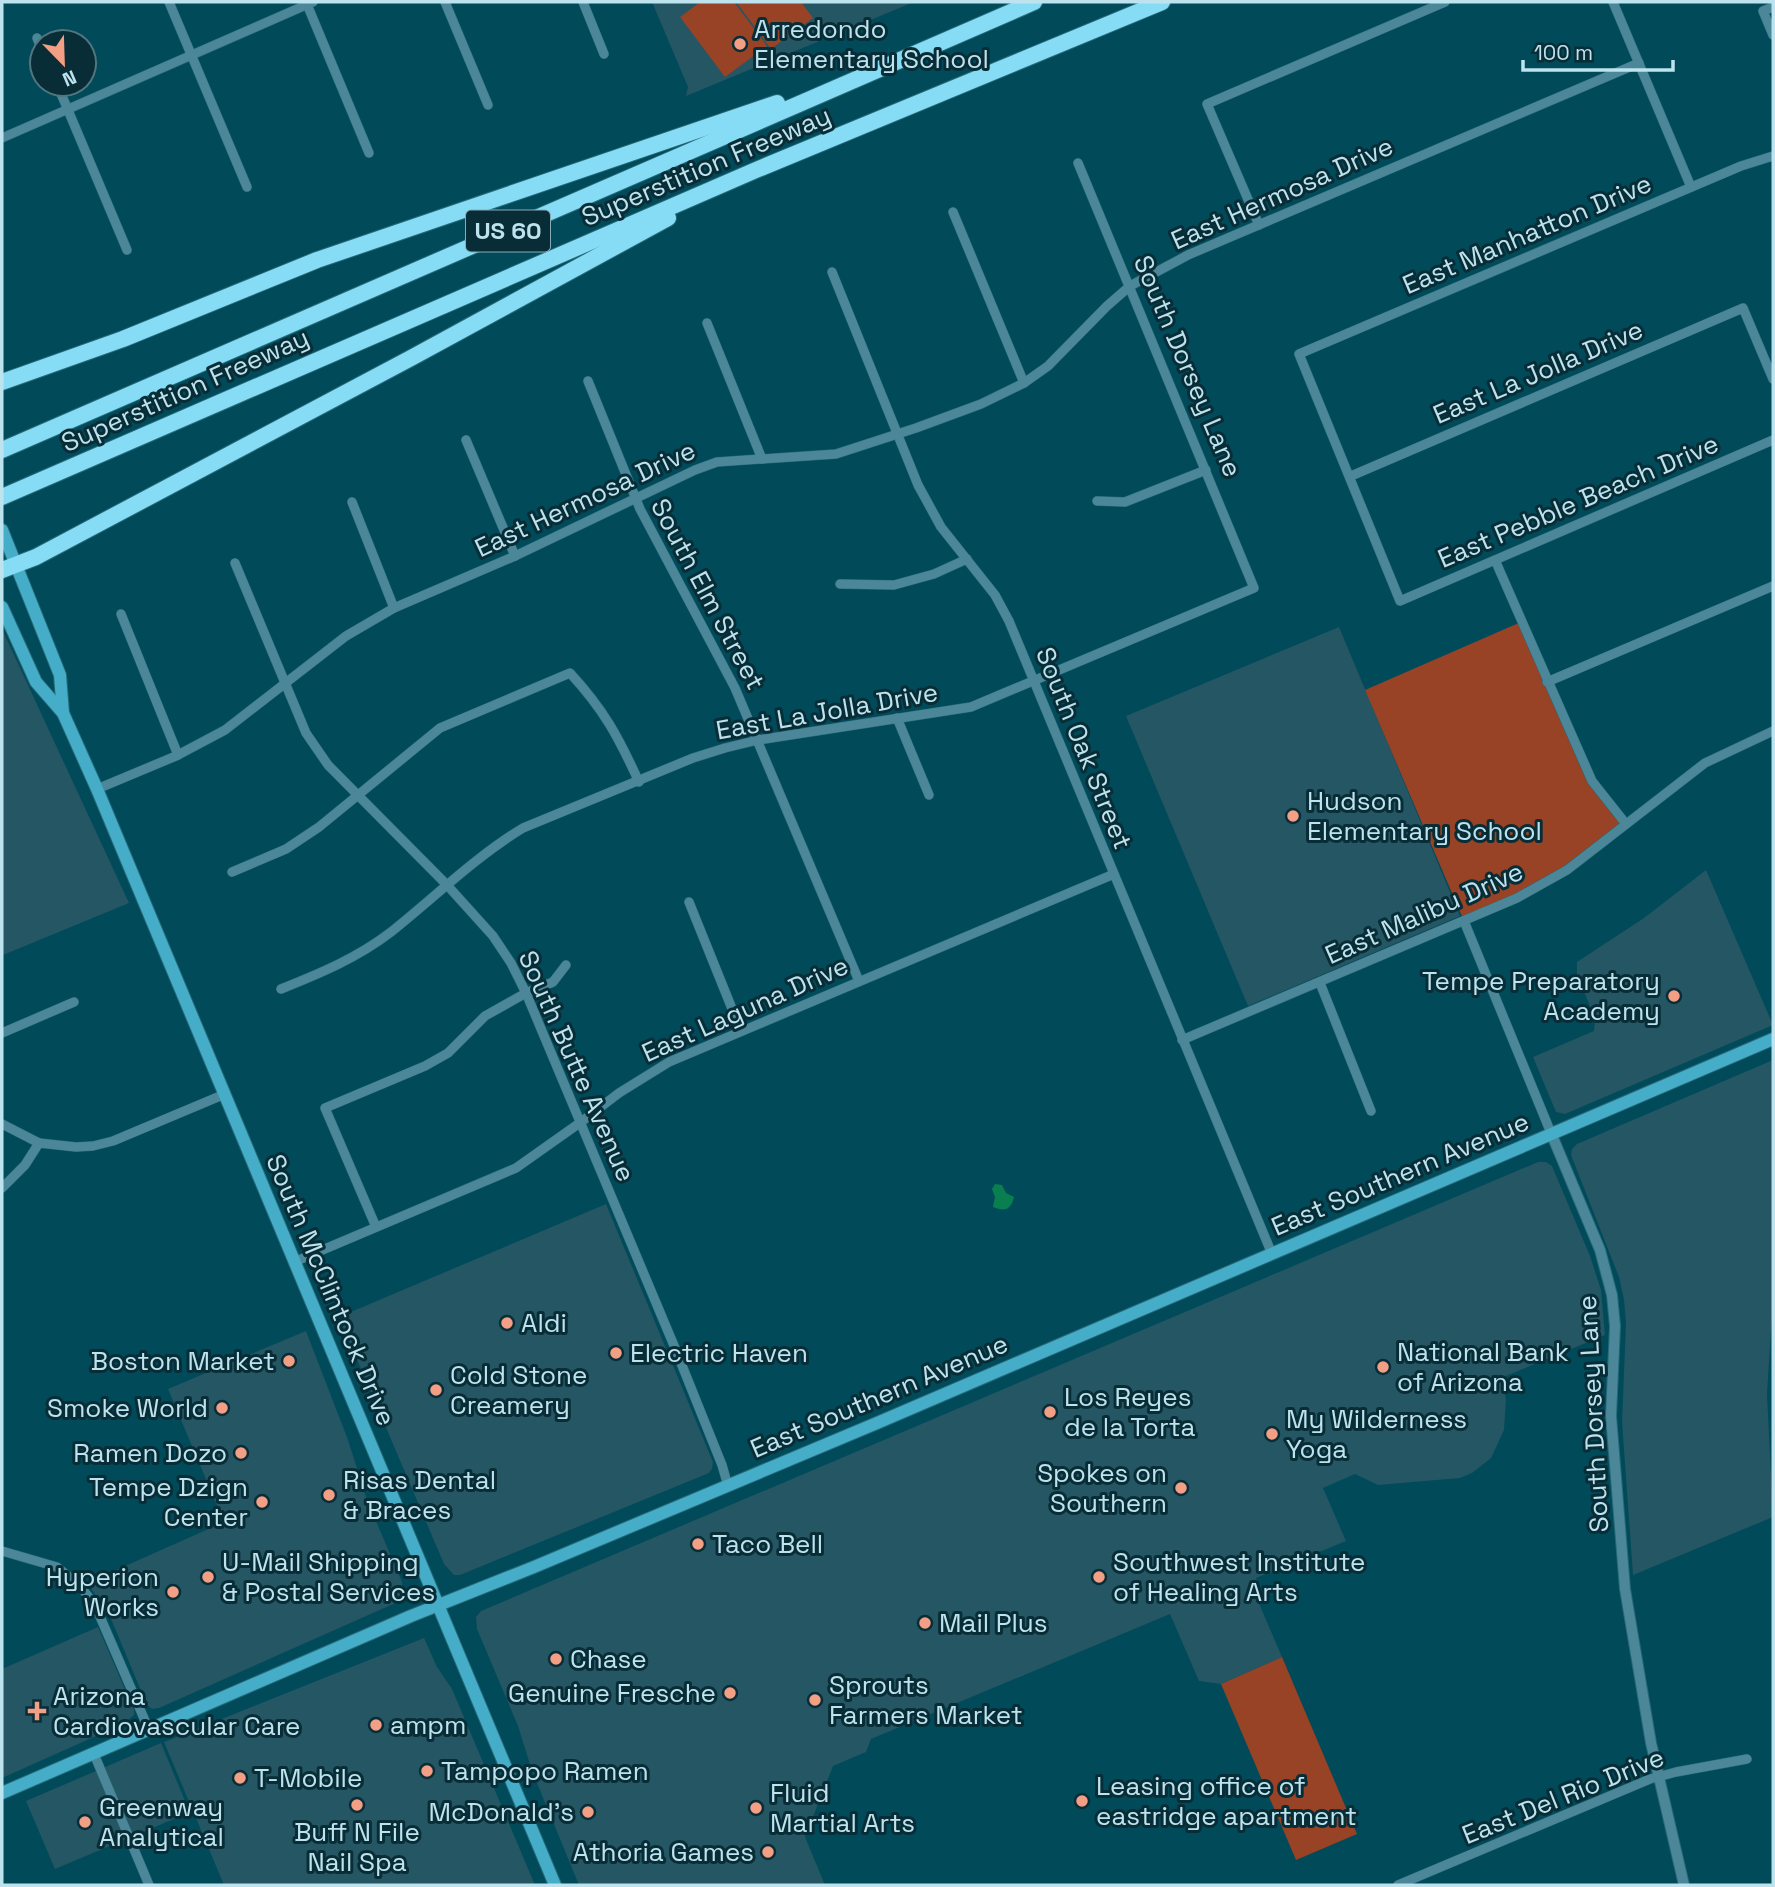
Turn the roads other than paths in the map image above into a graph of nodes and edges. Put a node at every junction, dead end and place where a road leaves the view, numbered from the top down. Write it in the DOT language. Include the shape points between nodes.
graph roads {
  1 [pos="169,2"];
  2 [pos="445,2"];
  3 [pos="583,2"];
  4 [pos="1034,2"];
  5 [pos="1162,2"];
  6 [pos="1445,2"];
  7 [pos="1613,2"];
  8 [pos="309,3"];
  9 [pos="1773,7"];
  10 [pos="1773,35"];
  11 [pos="604,54"];
  12 [pos="190,56"];
  13 [pos="1639,63"];
  14 [pos="889,65"];
  15 [pos="63,98"];
  16 [pos="488,105"];
  17 [pos="68,109"];
  18 [pos="2,138"];
  19 [pos="369,153"];
  20 [pos="1773,156"];
  21 [pos="1078,163"];
  22 [pos="756,170"];
  23 [pos="247,187"];
  24 [pos="1691,187"];
  25 [pos="953,212"];
  26 [pos="1259,225"];
  27 [pos="127,250"];
  28 [pos="832,272"];
  29 [pos="1130,286"];
  30 [pos="707,323"];
  31 [pos="1773,379"];
  32 [pos="588,381"];
  33 [pos="2,382"];
  34 [pos="1024,383"];
  35 [pos="128,396"];
  36 [pos="898,435"];
  37 [pos="466,440"];
  38 [pos="1773,440"];
  39 [pos="2,442"];
  40 [pos="2,450"];
  41 [pos="762,459"];
  42 [pos="1206,470"];
  43 [pos="1350,475"];
  44 [pos="2,497"];
  45 [pos="634,498"];
  46 [pos="1097,501"];
  47 [pos="352,502"];
  48 [pos="2,530"];
  49 [pos="514,556"];
  50 [pos="967,559"];
  51 [pos="1495,560"];
  52 [pos="235,563"];
  53 [pos="9,567"];
  54 [pos="840,584"];
  55 [pos="1773,586"];
  56 [pos="1254,588"];
  57 [pos="2,607"];
  58 [pos="394,608"];
  59 [pos="121,614"];
  60 [pos="1034,682"];
  61 [pos="1547,682"];
  62 [pos="284,684"];
  63 [pos="63,713"];
  64 [pos="897,718"];
  65 [pos="1773,731"];
  66 [pos="758,740"];
  67 [pos="178,755"];
  68 [pos="639,782"];
  69 [pos="97,789"];
  70 [pos="356,796"];
  71 [pos="929,796"];
  72 [pos="1626,824"];
  73 [pos="232,872"];
  74 [pos="1114,874"];
  75 [pos="447,885"];
  76 [pos="689,902"];
  77 [pos="1464,921"];
  78 [pos="566,965"];
  79 [pos="859,981"];
  80 [pos="1320,983"];
  81 [pos="281,989"];
  82 [pos="526,993"];
  83 [pos="74,1002"];
  84 [pos="741,1031"];
  85 [pos="2,1032"];
  86 [pos="1773,1039"];
  87 [pos="1182,1040"];
  88 [pos="225,1094"];
  89 [pos="1371,1111"];
  90 [pos="581,1122"];
  91 [pos="2,1124"];
  92 [pos="1551,1133"];
  93 [pos="39,1143"];
  94 [pos="2,1188"];
  95 [pos="376,1227"];
  96 [pos="1272,1254"];
  97 [pos="294,1262"];
  98 [pos="728,1486"];
  99 [pos="2,1550"];
  100 [pos="438,1606"];
  101 [pos="149,1730"];
  102 [pos="94,1754"];
  103 [pos="1747,1759"];
  104 [pos="1658,1776"];
  105 [pos="2,1793"];
  106 [pos="149,1885"];
  107 [pos="555,1885"];
  108 [pos="1398,1885"];
  109 [pos="1684,1885"];
  1 -- 12 [label="street"];
  2 -- 16 [label="street"];
  3 -- 11 [label="street"];
  4 -- 14 [label="highway, Superstition Freeway / US 60"];
  5 -- 22 [label="highway, Superstition Freeway / US 60"];
  6 -- 26 [label="street" via="1207,104"];
  7 -- 13 [label="street"];
  8 -- 12 [label="street"];
  8 -- 19 [label="street"];
  9 -- 10 [label="street" via="1763,11"];
  12 -- 17 [label="street"];
  12 -- 23 [label="street"];
  13 -- 24 [label="street"];
  13 -- 26 [label="street, East Hermosa Drive"];
  14 -- 33 [label="highway" via="317,260 123,339"];
  14 -- 35 [label="highway, Superstition Freeway / US 60"];
  15 -- 17 [label="street"];
  17 -- 18 [label="street"];
  17 -- 27 [label="street"];
  20 -- 24 [label="street, East Manhatton Drive"];
  21 -- 29 [label="street, South Dorsey Lane"];
  22 -- 44 [label="highway, Superstition Freeway / US 60"];
  22 -- 53 [label="highway" via="310,412"];
  24 -- 43 [label="street, East Manhatton Drive" via="1299,354"];
  25 -- 34 [label="street"];
  26 -- 29 [label="street, East Hermosa Drive"];
  28 -- 36 [label="street, South Oak Street"];
  29 -- 34 [label="street, East Hermosa Drive" via="1048,366"];
  29 -- 42 [label="street, South Dorsey Lane"];
  30 -- 41 [label="street"];
  31 -- 43 [label="street, East La Jolla Drive" via="1743,308"];
  32 -- 45 [label="street, South Elm Street"];
  34 -- 36 [label="street, East Hermosa Drive"];
  35 -- 39 [label="highway"];
  35 -- 40 [label="highway, Superstition Freeway / US 60"];
  36 -- 41 [label="street, East Hermosa Drive" via="836,454"];
  36 -- 50 [label="street, South Oak Street" via="932,510"];
  37 -- 49 [label="street"];
  38 -- 51 [label="street, East Pebble Beach Drive"];
  41 -- 45 [label="street, East Hermosa Drive" via="717,461"];
  42 -- 46 [label="street" via="1125,502"];
  42 -- 56 [label="street, South Dorsey Lane"];
  43 -- 51 [label="street, East Pebble Beach Drive" via="1400,601"];
  45 -- 49 [label="street, East Hermosa Drive"];
  45 -- 66 [label="street, South Elm Street"];
  47 -- 58 [label="street"];
  48 -- 53 [label="main road, South McClintock Drive"];
  49 -- 58 [label="street, East Hermosa Drive"];
  50 -- 54 [label="street" via="894,584"];
  50 -- 60 [label="street, South Oak Street" via="995,595"];
  51 -- 61 [label="street"];
  52 -- 62 [label="street, South Butte Avenue"];
  53 -- 63 [label="main road, South McClintock Drive" via="60,675"];
  55 -- 61 [label="street"];
  56 -- 60 [label="street, East La Jolla Drive"];
  57 -- 63 [label="main road, South McClintock Drive" via="36,682"];
  58 -- 62 [label="street, East Hermosa Drive" via="346,636"];
  59 -- 67 [label="street"];
  60 -- 64 [label="street, East La Jolla Drive" via="971,707"];
  60 -- 74 [label="street, South Oak Street"];
  61 -- 72 [label="street" via="1592,781"];
  62 -- 67 [label="street, East Hermosa Drive" via="225,730"];
  62 -- 70 [label="street, South Butte Avenue" via="306,733"];
  63 -- 69 [label="main road, South McClintock Drive"];
  64 -- 66 [label="street, East La Jolla Drive"];
  64 -- 71 [label="street"];
  65 -- 72 [label="street, East Malibu Drive" via="1704,763"];
  66 -- 68 [label="street, East La Jolla Drive" via="693,758"];
  66 -- 79 [label="street, South Elm Street"];
  67 -- 69 [label="street, East Hermosa Drive"];
  68 -- 70 [label="street" via="616,733 570,673 440,728"];
  68 -- 75 [label="street, East La Jolla Drive" via="523,828"];
  69 -- 88 [label="main road, South McClintock Drive"];
  70 -- 73 [label="street" via="286,849"];
  70 -- 75 [label="street, South Butte Avenue"];
  72 -- 77 [label="street, East Malibu Drive" via="1566,870"];
  74 -- 79 [label="street, East Laguna Drive"];
  74 -- 87 [label="street, South Oak Street"];
  75 -- 81 [label="street, East La Jolla Drive" via="390,933 338,967"];
  75 -- 82 [label="street, South Butte Avenue" via="493,936"];
  76 -- 84 [label="street"];
  77 -- 80 [label="street, East Malibu Drive"];
  77 -- 92 [label="street, South Dorsey Lane"];
  78 -- 82 [label="street" via="553,982"];
  79 -- 84 [label="street, East Laguna Drive"];
  80 -- 87 [label="street, East Malibu Drive"];
  80 -- 89 [label="street"];
  82 -- 90 [label="street, South Butte Avenue"];
  82 -- 95 [label="street" via="485,1016 448,1053 325,1108"];
  83 -- 85 [label="street"];
  84 -- 90 [label="street, East Laguna Drive" via="668,1062"];
  86 -- 92 [label="main road, East Southern Avenue"];
  87 -- 96 [label="street, South Oak Street"];
  88 -- 93 [label="street" via="114,1141 76,1147"];
  88 -- 97 [label="main road, South McClintock Drive"];
  90 -- 95 [label="street, East Laguna Drive" via="516,1168"];
  90 -- 98 [label="street, South Butte Avenue"];
  91 -- 93 [label="street"];
  92 -- 96 [label="main road, East Southern Avenue"];
  92 -- 104 [label="street, South Dorsey Lane" via="1600,1250 1613,1301 1611,1416 1625,1589"];
  93 -- 94 [label="street"];
  95 -- 97 [label="street, East Laguna Drive"];
  96 -- 98 [label="main road, East Southern Avenue"];
  97 -- 100 [label="main road, South McClintock Drive"];
  98 -- 100 [label="main road, East Southern Avenue"];
  99 -- 101 [label="street" via="57,1567 96,1605"];
  100 -- 101 [label="main road, East Southern Avenue"];
  100 -- 107 [label="main road, South McClintock Drive"];
  101 -- 102 [label="main road, East Southern Avenue"];
  102 -- 105 [label="main road, East Southern Avenue"];
  102 -- 106 [label="street"];
  103 -- 104 [label="street, East Del Rio Drive"];
  104 -- 108 [label="street, East Del Rio Drive"];
  104 -- 109 [label="street, South Dorsey Lane"];
}
